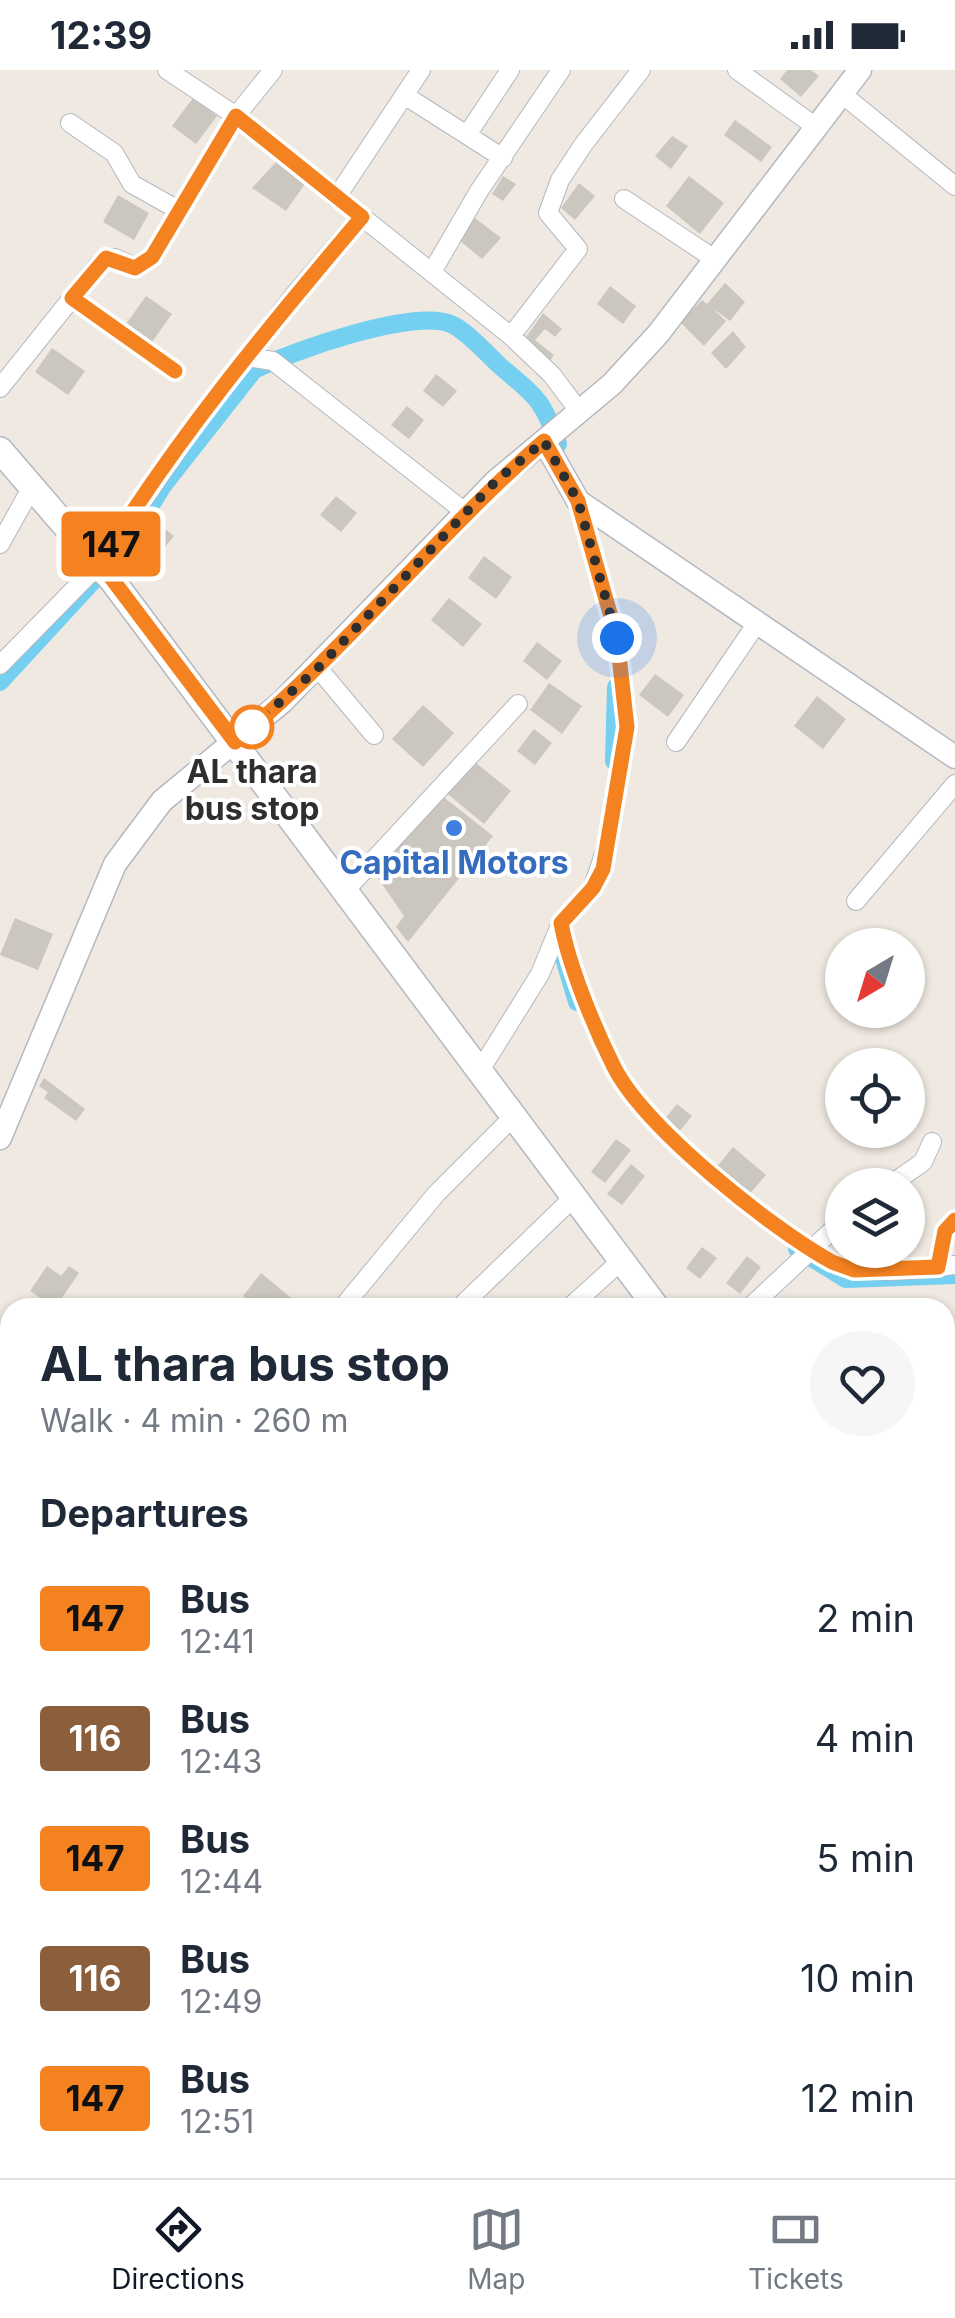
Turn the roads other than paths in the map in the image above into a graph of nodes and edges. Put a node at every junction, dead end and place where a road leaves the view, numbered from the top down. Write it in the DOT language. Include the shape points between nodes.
graph roads {
  1 [pos="167,70"];
  2 [pos="274,70"];
  3 [pos="421,70"];
  4 [pos="510,70"];
  5 [pos="561,70"];
  6 [pos="641,70"];
  7 [pos="737,70"];
  8 [pos="860,70"];
  9 [pos="842,94"];
  10 [pos="404,95"];
  11 [pos="236,116"];
  12 [pos="70,123"];
  13 [pos="816,127"];
  14 [pos="467,135"];
  15 [pos="503,158"];
  16 [pos="955,186"];
  17 [pos="336,198"];
  18 [pos="624,199"];
  19 [pos="180,211"];
  20 [pos="362,217"];
  21 [pos="712,258"];
  22 [pos="432,272"];
  23 [pos="72,298"];
  24 [pos="511,336"];
  25 [pos="247,357"];
  26 [pos="175,371"];
  27 [pos="0,388"];
  28 [pos="558,429"];
  29 [pos="0,450"];
  30 [pos="32,486"];
  31 [pos="570,488"];
  32 [pos="464,512"];
  33 [pos="0,544"];
  34 [pos="105,570"];
  35 [pos="757,623"];
  36 [pos="0,665"];
  37 [pos="318,668"];
  38 [pos="518,704"];
  39 [pos="374,734"];
  40 [pos="235,742"];
  41 [pos="676,742"];
  42 [pos="955,756"];
  43 [pos="955,784"];
  44 [pos="344,892"];
  45 [pos="856,900"];
  46 [pos="561,923"];
  47 [pos="478,1072"];
  48 [pos="513,1117"];
  49 [pos="0,1138"];
  50 [pos="932,1142"];
  51 [pos="914,1168"];
  52 [pos="574,1196"];
  53 [pos="955,1220"];
  54 [pos="825,1239"];
  55 [pos="806,1258"];
  56 [pos="622,1260"];
  57 [pos="946,1266"];
  58 [pos="350,1298"];
  59 [pos="469,1298"];
  60 [pos="580,1298"];
  61 [pos="650,1298"];
  62 [pos="761,1298"];
  1 -- 11 [label="street"];
  2 -- 11 [label="street"];
  3 -- 10 [label="street"];
  4 -- 14 [label="street"];
  5 -- 15 [label="street"];
  6 -- 24 [label="street" via="560,180 548,213 578,249"];
  7 -- 13 [label="street"];
  8 -- 9 [label="street"];
  9 -- 13 [label="street"];
  9 -- 16 [label="street"];
  10 -- 14 [label="street"];
  10 -- 17 [label="street"];
  11 -- 17 [label="street"];
  11 -- 19 [label="street"];
  12 -- 19 [label="street" via="114,153 132,184"];
  13 -- 21 [label="street"];
  14 -- 15 [label="street"];
  15 -- 22 [label="street"];
  17 -- 20 [label="street"];
  18 -- 21 [label="street"];
  19 -- 23 [label="street" via="144,266 106,258"];
  20 -- 22 [label="street"];
  20 -- 25 [label="street"];
  21 -- 28 [label="street" via="658,334"];
  22 -- 24 [label="street"];
  23 -- 26 [label="street"];
  23 -- 27 [label="street"];
  24 -- 28 [label="street" via="552,375"];
  25 -- 32 [label="street" via="273,361"];
  25 -- 34 [label="street" via="144,493"];
  28 -- 31 [label="street"];
  28 -- 32 [label="street"];
  29 -- 30 [label="main road"];
  30 -- 33 [label="street"];
  30 -- 34 [label="main road"];
  31 -- 35 [label="street"];
  31 -- 46 [label="street" via="617,638 627,727 603,869"];
  32 -- 37 [label="street"];
  34 -- 36 [label="street"];
  34 -- 40 [label="main road"];
  35 -- 41 [label="street"];
  35 -- 42 [label="street"];
  37 -- 39 [label="street"];
  37 -- 40 [label="street"];
  38 -- 44 [label="street"];
  40 -- 44 [label="main road"];
  40 -- 49 [label="street" via="162,801 115,864"];
  43 -- 45 [label="street"];
  44 -- 47 [label="main road"];
  46 -- 47 [label="street" via="540,974"];
  46 -- 55 [label="street" via="568,960 615,1069 642,1106"];
  47 -- 48 [label="main road"];
  48 -- 52 [label="main road"];
  48 -- 58 [label="street" via="436,1194"];
  50 -- 51 [label="street"];
  52 -- 56 [label="main road"];
  52 -- 59 [label="street"];
  53 -- 57 [label="street" via="945,1231"];
  54 -- 55 [label="street"];
  55 -- 57 [label="street" via="854,1270"];
  55 -- 62 [label="street"];
  56 -- 60 [label="street"];
  56 -- 61 [label="main road"];
}
